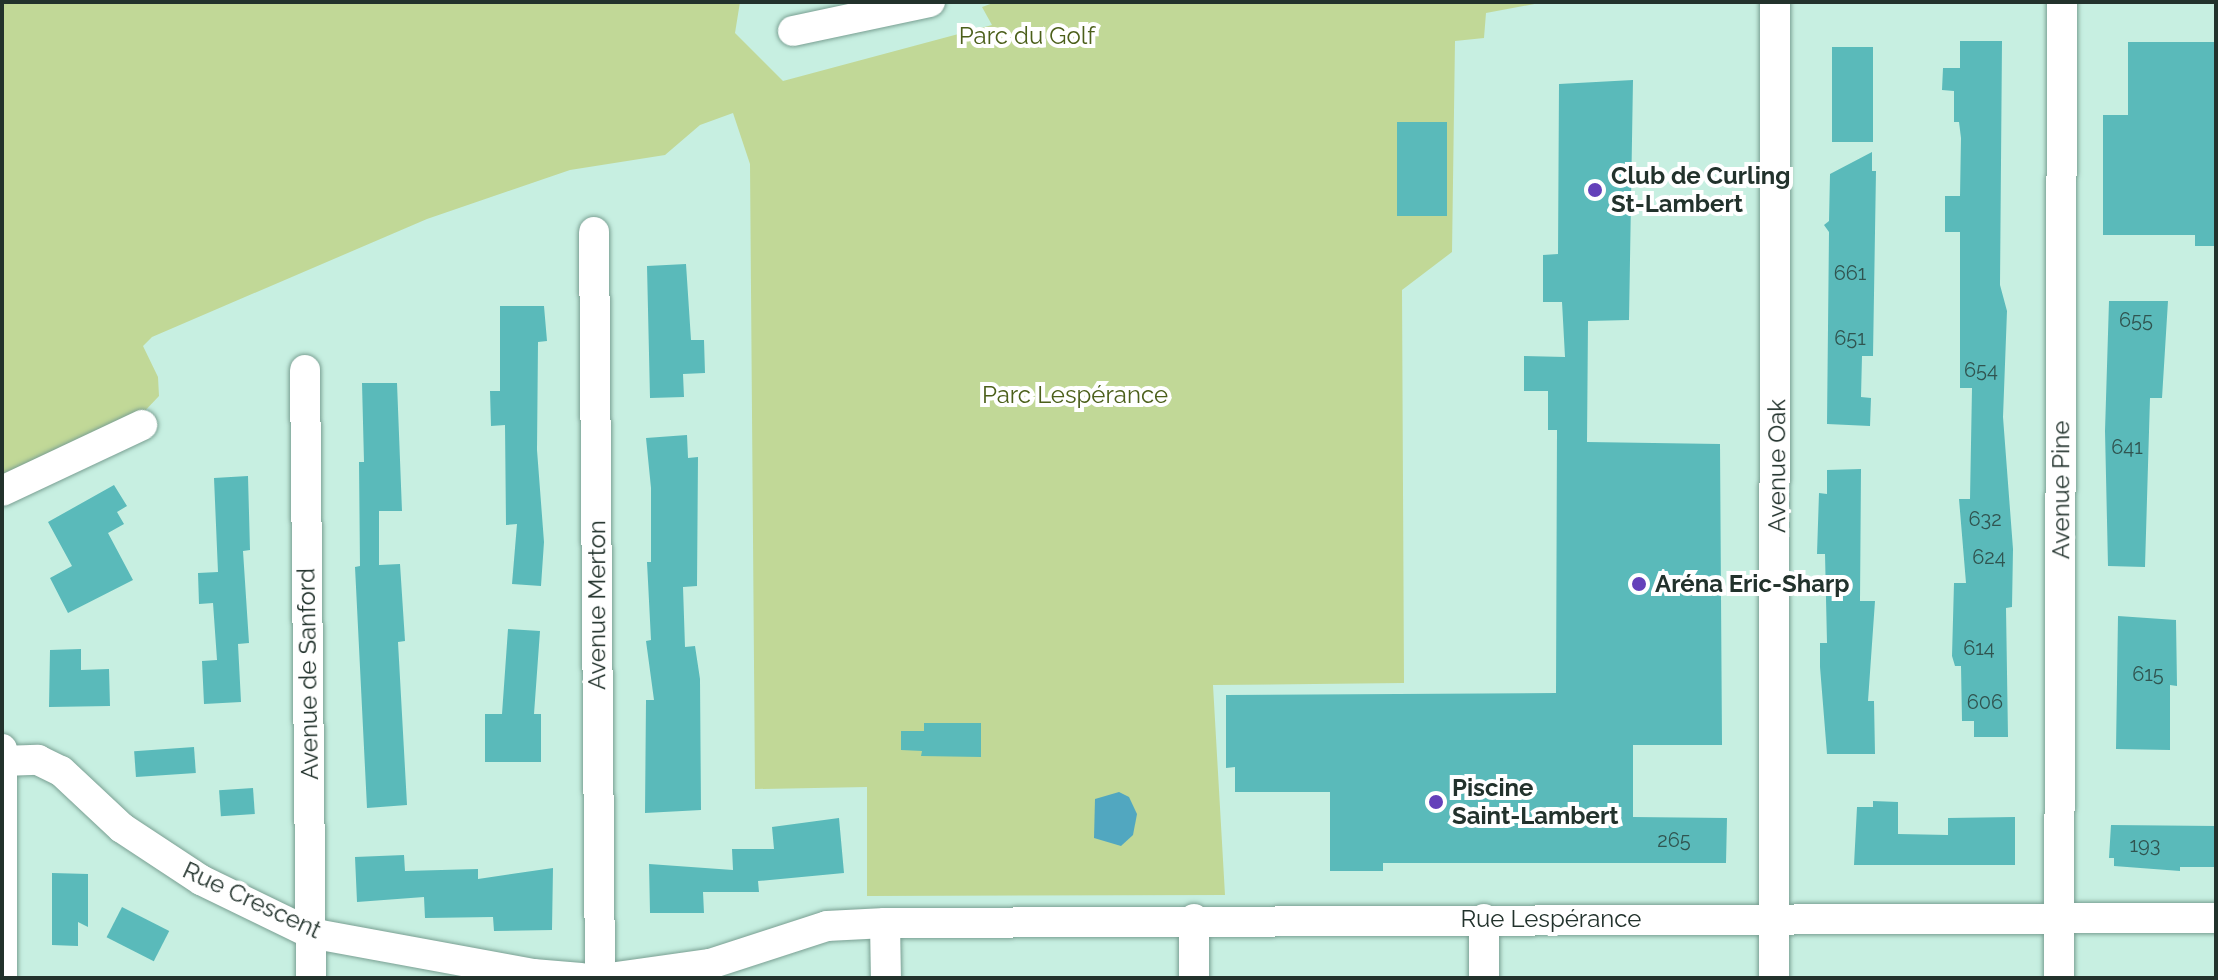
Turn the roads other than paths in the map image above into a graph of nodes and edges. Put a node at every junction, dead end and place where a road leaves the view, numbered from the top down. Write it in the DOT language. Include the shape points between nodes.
graph roads {
  1 [pos="930,2"];
  2 [pos="1775,2"];
  3 [pos="2062,2"];
  4 [pos="793,31"];
  5 [pos="594,232"];
  6 [pos="305,370"];
  7 [pos="142,425"];
  8 [pos="2,491"];
  9 [pos="2,749"];
  10 [pos="2,761"];
  11 [pos="2060,917"];
  12 [pos="1775,918"];
  13 [pos="2216,918"];
  14 [pos="1194,919"];
  15 [pos="1484,919"];
  16 [pos="885,923"];
  17 [pos="310,933"];
  18 [pos="2,978"];
  19 [pos="311,978"];
  20 [pos="581,978"];
  21 [pos="600,978"];
  22 [pos="609,978"];
  23 [pos="886,978"];
  24 [pos="1194,978"];
  25 [pos="1484,978"];
  26 [pos="1774,978"];
  27 [pos="2059,978"];
  1 -- 4 [label="street"];
  2 -- 12 [label="street, Avenue Oak"];
  3 -- 11 [label="street, Avenue Pine"];
  5 -- 21 [label="street, Avenue Merton"];
  6 -- 17 [label="street, Avenue de Sanford"];
  7 -- 8 [label="street"];
  9 -- 10 [label="street"];
  10 -- 17 [label="street, Rue Crescent" via="38,760 61,771 122,828 201,880"];
  10 -- 18 [label="street"];
  11 -- 12 [label="street, Rue Lespérance"];
  11 -- 13 [label="street, Rue Lespérance"];
  11 -- 27 [label="street, Avenue Pine"];
  12 -- 15 [label="street, Rue Lespérance"];
  12 -- 26 [label="street, Avenue Oak"];
  14 -- 15 [label="street, Rue Lespérance"];
  14 -- 16 [label="street, Rue Lespérance"];
  14 -- 24 [label="street"];
  15 -- 25 [label="street"];
  16 -- 22 [label="street" via="827,926 710,964"];
  16 -- 23 [label="street"];
  17 -- 19 [label="street, Avenue de Sanford"];
  17 -- 20 [label="street, Rue Crescent"];
}
